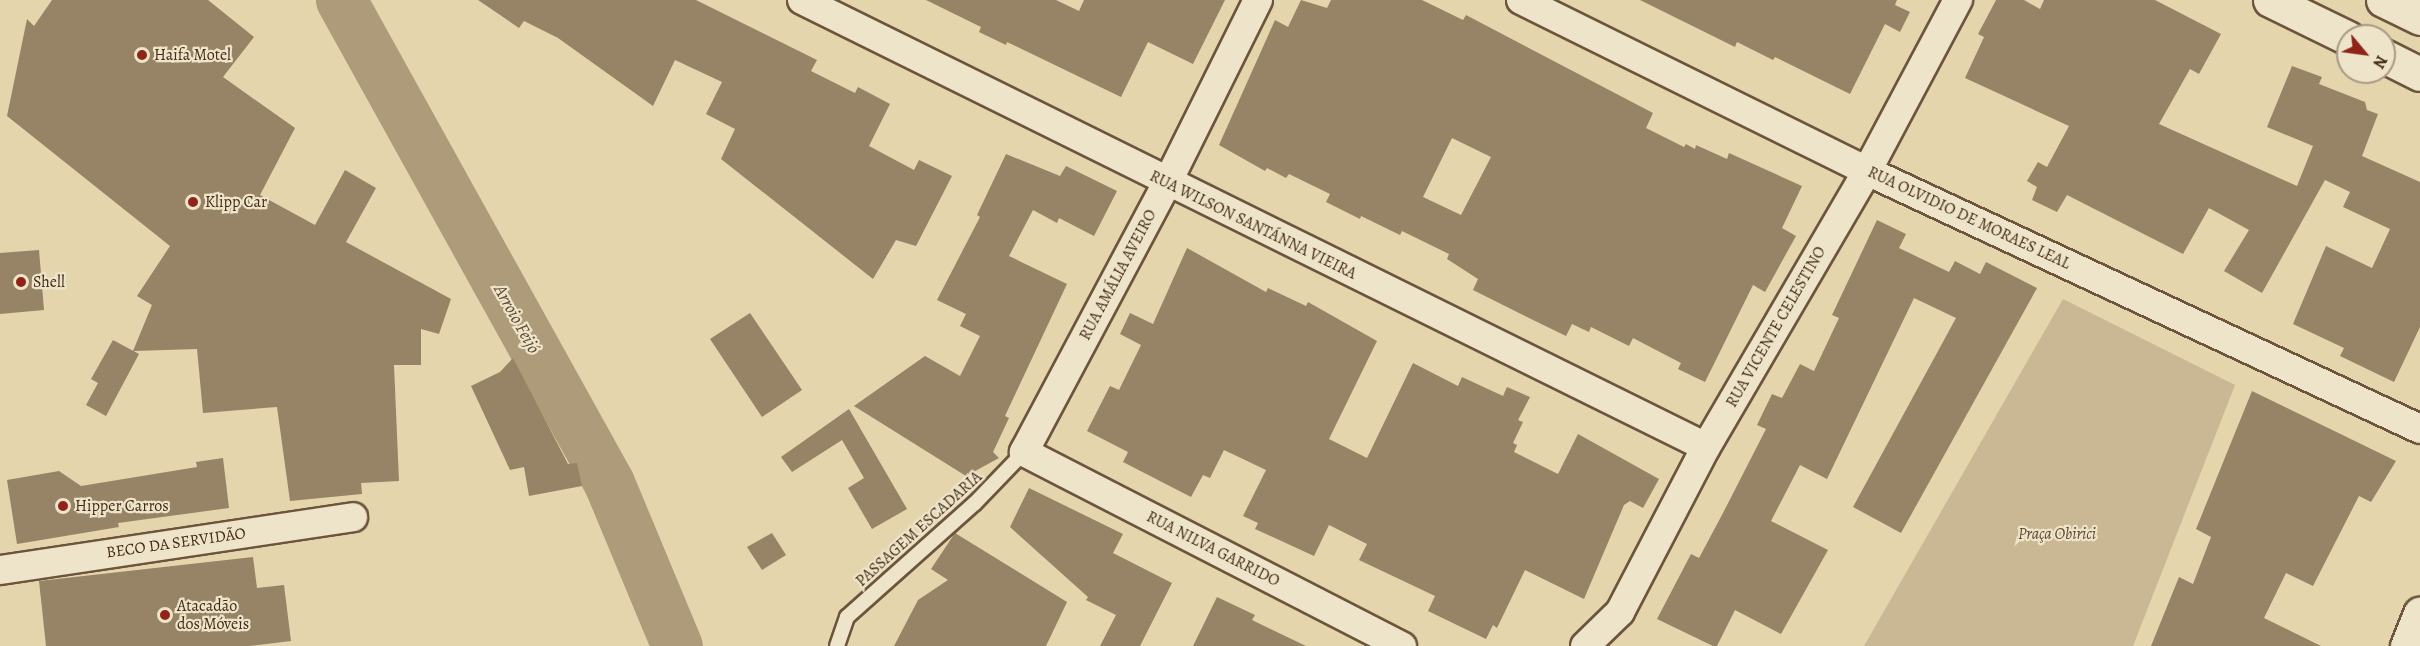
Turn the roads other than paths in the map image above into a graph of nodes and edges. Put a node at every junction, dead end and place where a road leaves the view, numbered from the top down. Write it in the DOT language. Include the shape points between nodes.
graph roads {
  1 [pos="802,0"];
  2 [pos="1258,0"];
  3 [pos="1521,0"];
  4 [pos="1958,0"];
  5 [pos="2270,0"];
  6 [pos="2383,0"];
  7 [pos="2420,18"];
  8 [pos="2336,32"];
  9 [pos="2396,62"];
  10 [pos="2420,74"];
  11 [pos="1868,171"];
  12 [pos="1167,183"];
  13 [pos="2420,429"];
  14 [pos="1706,447"];
  15 [pos="1024,452"];
  16 [pos="353,517"];
  17 [pos="0,570"];
  18 [pos="2420,613"];
  19 [pos="838,639"];
  20 [pos="1402,646"];
  21 [pos="1585,646"];
  22 [pos="2407,646"];
  1 -- 12 [label="street, RUA WILSON SANTÁNNA VIEIRA"];
  2 -- 12 [label="street, RUA AMÁLIA AVEIRO"];
  3 -- 11 [label="street, RUA OLVIDIO DE MORAES LEAL"];
  4 -- 11 [label="street, RUA VICENTE CELESTINO"];
  5 -- 8 [label="main road"];
  6 -- 7 [label="main road"];
  9 -- 10 [label="main road"];
  11 -- 13 [label="street, RUA OLVIDIO DE MORAES LEAL"];
  11 -- 14 [label="street, RUA VICENTE CELESTINO"];
  12 -- 14 [label="street, RUA WILSON SANTÁNNA VIEIRA"];
  12 -- 15 [label="street, RUA AMÁLIA AVEIRO"];
  14 -- 21 [label="street, RUA VICENTE CELESTINO" via="1620,612"];
  15 -- 19 [label="lane, PASSAGEM ESCADARIA" via="975,503 847,617"];
  15 -- 20 [label="street, RUA NILVA GARRIDO"];
  16 -- 17 [label="street, BECO DA SERVIDÃO"];
  18 -- 22 [label="main road"];
}
